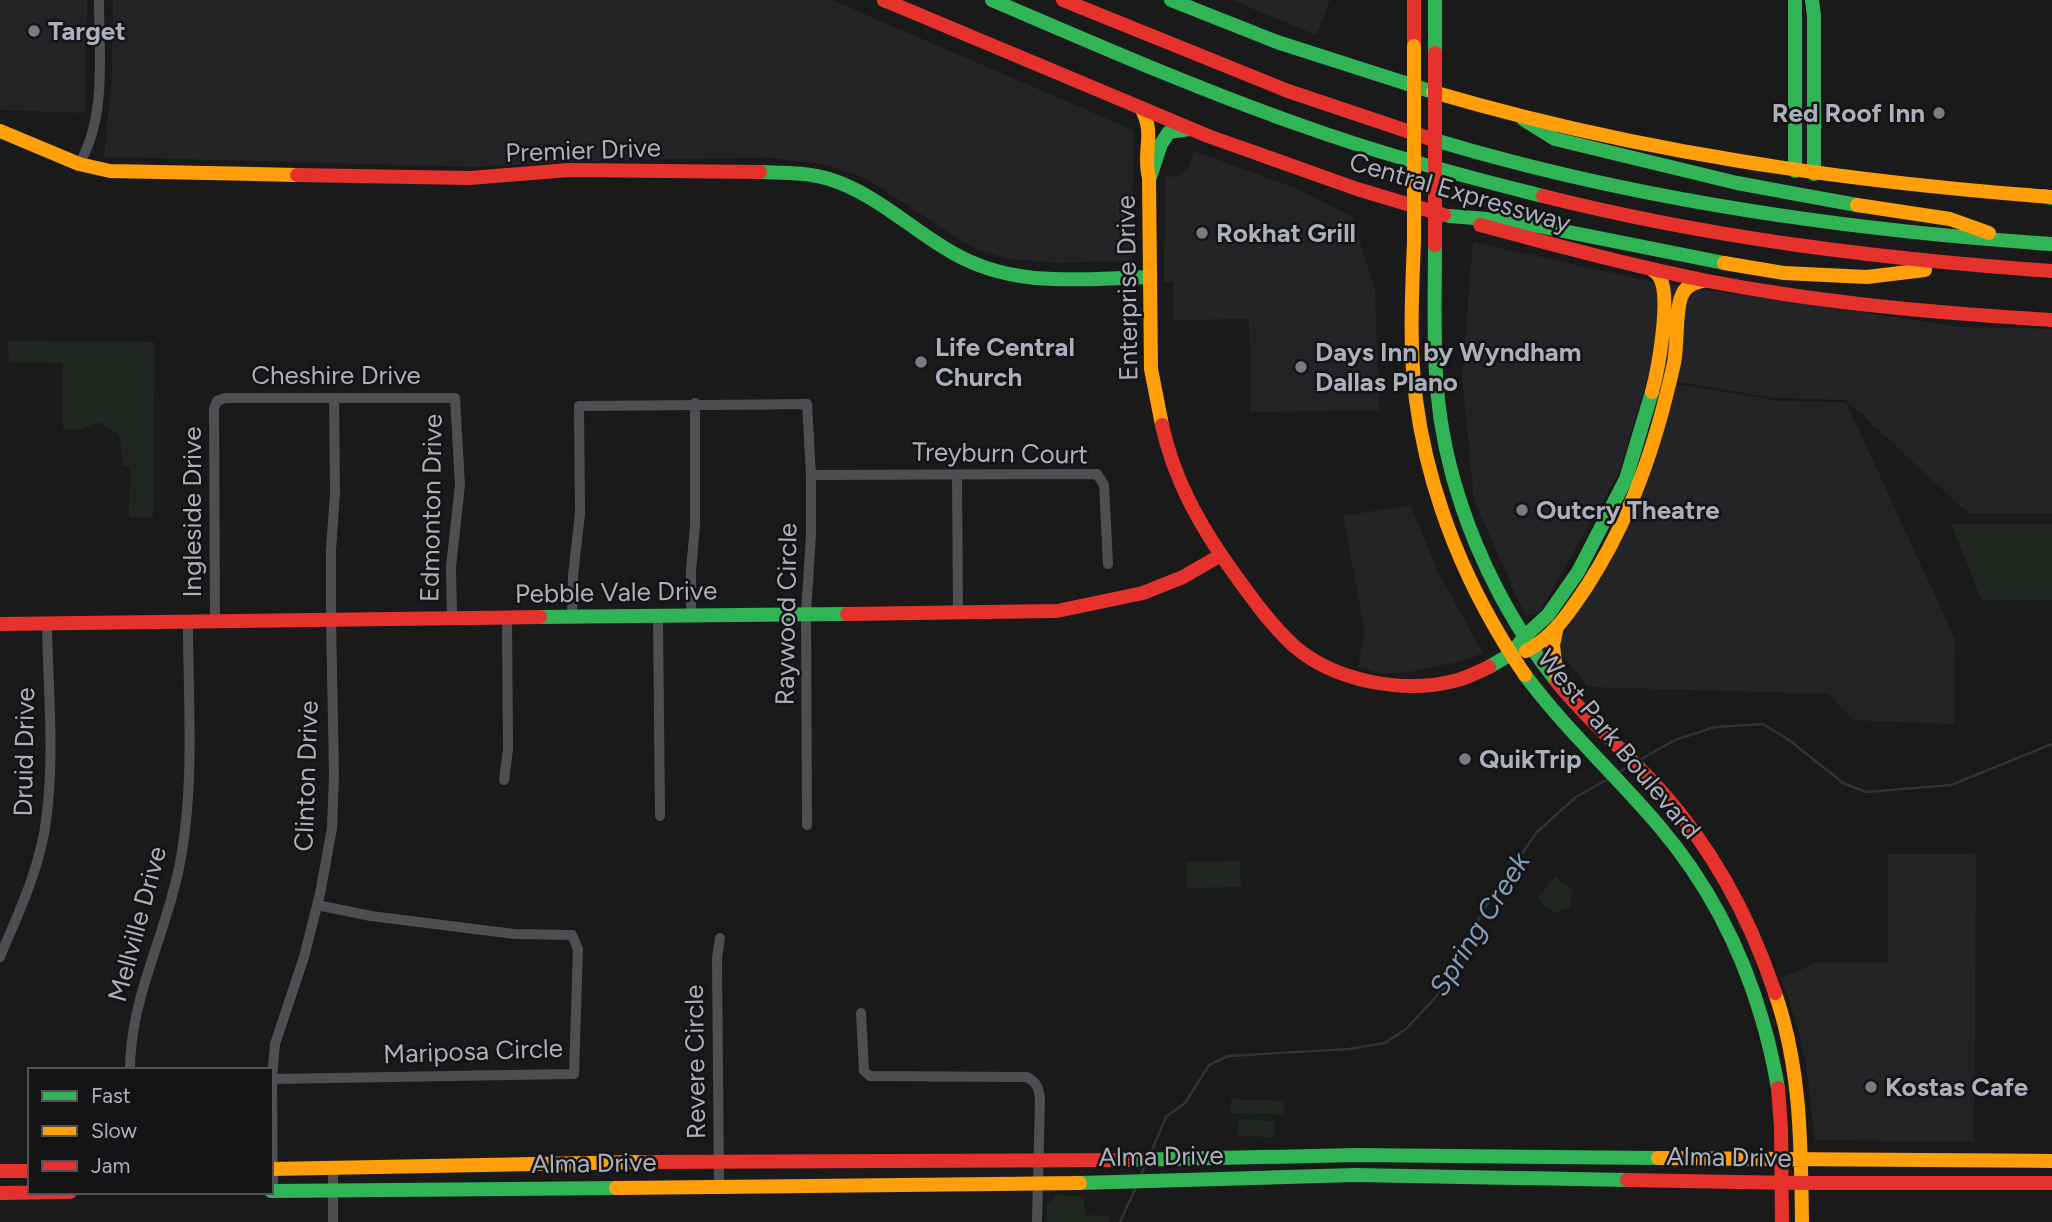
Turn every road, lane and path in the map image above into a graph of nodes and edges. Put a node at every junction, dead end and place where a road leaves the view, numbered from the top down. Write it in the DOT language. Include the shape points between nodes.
graph roads {
  1 [pos="99,0"];
  2 [pos="885,0"];
  3 [pos="992,0"];
  4 [pos="1063,0"];
  5 [pos="1171,0"];
  6 [pos="1414,0"];
  7 [pos="1435,0"];
  8 [pos="1796,0"];
  9 [pos="1812,0"];
  10 [pos="1796,41"];
  11 [pos="1814,41"];
  12 [pos="1142,108"];
  13 [pos="1523,119"];
  14 [pos="1191,129"];
  15 [pos="0,131"];
  16 [pos="79,164"];
  17 [pos="1795,171"];
  18 [pos="1814,174"];
  19 [pos="1149,178"];
  20 [pos="2049,197"];
  21 [pos="1449,216"];
  22 [pos="2016,242"];
  23 [pos="2052,244"];
  24 [pos="1956,265"];
  25 [pos="1651,269"];
  26 [pos="2052,271"];
  27 [pos="1150,277"];
  28 [pos="1707,281"];
  29 [pos="2052,320"];
  30 [pos="1661,387"];
  31 [pos="455,398"];
  32 [pos="334,399"];
  33 [pos="217,401"];
  34 [pos="695,403"];
  35 [pos="811,475"];
  36 [pos="957,475"];
  37 [pos="1608,532"];
  38 [pos="1221,555"];
  39 [pos="1108,564"];
  40 [pos="958,612"];
  41 [pos="806,614"];
  42 [pos="658,616"];
  43 [pos="691,616"];
  44 [pos="572,617"];
  45 [pos="452,618"];
  46 [pos="507,618"];
  47 [pos="331,619"];
  48 [pos="188,622"];
  49 [pos="215,622"];
  50 [pos="0,624"];
  51 [pos="47,624"];
  52 [pos="1558,626"];
  53 [pos="1525,636"];
  54 [pos="1534,650"];
  55 [pos="1511,654"];
  56 [pos="1558,681"];
  57 [pos="504,780"];
  58 [pos="660,816"];
  59 [pos="807,825"];
  60 [pos="1713,862"];
  61 [pos="1694,872"];
  62 [pos="317,905"];
  63 [pos="720,938"];
  64 [pos="0,957"];
  65 [pos="861,1013"];
  66 [pos="130,1068"];
  67 [pos="273,1068"];
  68 [pos="273,1079"];
  69 [pos="1287,1156"];
  70 [pos="1549,1157"];
  71 [pos="1782,1159"];
  72 [pos="1801,1159"];
  73 [pos="719,1160"];
  74 [pos="1039,1160"];
  75 [pos="1983,1161"];
  76 [pos="2052,1161"];
  77 [pos="333,1168"];
  78 [pos="273,1169"];
  79 [pos="0,1171"];
  80 [pos="28,1171"];
  81 [pos="1288,1177"];
  82 [pos="1550,1178"];
  83 [pos="1781,1181"];
  84 [pos="1039,1182"];
  85 [pos="1801,1183"];
  86 [pos="1983,1183"];
  87 [pos="2052,1183"];
  88 [pos="719,1186"];
  89 [pos="273,1191"];
  90 [pos="333,1191"];
  91 [pos="0,1193"];
  92 [pos="28,1193"];
  93 [pos="333,1222"];
  94 [pos="1037,1222"];
  95 [pos="1782,1222"];
  96 [pos="1802,1222"];
  1 -- 16 [label="street" via="96,112 87,151"];
  2 -- 12 [label="main road, Central Expressway"];
  3 -- 24 [label="main road, Central Expressway" via="1234,101 1469,178 1723,235"];
  4 -- 22 [label="main road, Central Expressway" via="1272,86 1518,164 1781,217"];
  5 -- 13 [label="main road" via="1339,64"];
  6 -- 55 [label="main road, West Park Boulevard, bridge" via="1416,401 1427,461 1457,551"];
  7 -- 53 [label="main road, West Park Boulevard, bridge" via="1437,391 1462,505 1491,575"];
  8 -- 10 [label="main road"];
  9 -- 11 [label="main road"];
  10 -- 11 [label="main road"];
  10 -- 17 [label="main road"];
  11 -- 18 [label="main road"];
  12 -- 14 [label="main road, Central Expressway"];
  12 -- 19 [label="main road, Enterprise Drive" via="1152,129 1146,154"];
  13 -- 17 [label="main road"];
  13 -- 22 [label="main road" via="1555,139 1737,183 1950,219"];
  14 -- 19 [label="main road, Enterprise Drive" via="1169,132"];
  14 -- 21 [label="main road, Central Expressway" via="1357,189"];
  15 -- 16 [label="main road, Premier Drive"];
  16 -- 27 [label="main road, Premier Drive" via="130,172 471,178 569,170 803,173 857,191 948,251 983,267 1023,276"];
  17 -- 18 [label="main road"];
  18 -- 20 [label="main road"];
  19 -- 27 [label="main road, Enterprise Drive"];
  21 -- 24 [label="main road" via="1527,223 1784,273 1867,277"];
  21 -- 25 [label="main road, Central Expressway"];
  22 -- 23 [label="main road, Central Expressway"];
  24 -- 26 [label="main road, Central Expressway"];
  25 -- 28 [label="main road, Central Expressway"];
  25 -- 30 [label="main road" via="1660,277 1664,291"];
  27 -- 38 [label="main road, Enterprise Drive" via="1151,369 1160,418 1187,501"];
  28 -- 29 [label="main road, Central Expressway" via="1882,307"];
  28 -- 30 [label="main road" via="1693,283 1683,292 1677,340"];
  30 -- 37 [label="main road"];
  31 -- 32 [label="street, Cheshire Drive"];
  31 -- 45 [label="street, Edmonton Drive" via="460,485 451,567"];
  32 -- 33 [label="street, Cheshire Drive"];
  32 -- 47 [label="street, Clinton Drive"];
  33 -- 49 [label="street, Ingleside Drive"];
  34 -- 35 [label="street, Raywood Circle" via="807,404"];
  34 -- 43 [label="street"];
  34 -- 44 [label="street" via="579,406 580,513"];
  35 -- 36 [label="street, Treyburn Court"];
  35 -- 41 [label="street, Raywood Circle"];
  36 -- 39 [label="street, Treyburn Court" via="1097,474 1104,485"];
  36 -- 40 [label="street"];
  37 -- 52 [label="main road" via="1591,579"];
  37 -- 53 [label="main road, Enterprise Drive" via="1558,603"];
  38 -- 40 [label="main road, Pebble Vale Drive" via="1176,582 1102,604 1057,611"];
  38 -- 55 [label="main road, Enterprise Drive" via="1276,629 1308,657 1343,674 1393,687 1427,685 1468,677"];
  40 -- 41 [label="main road, Pebble Vale Drive"];
  41 -- 43 [label="main road, Pebble Vale Drive"];
  41 -- 59 [label="street, Raywood Circle"];
  42 -- 43 [label="main road, Pebble Vale Drive"];
  42 -- 44 [label="main road, Pebble Vale Drive"];
  42 -- 58 [label="street"];
  44 -- 46 [label="main road, Pebble Vale Drive"];
  45 -- 46 [label="main road, Pebble Vale Drive"];
  45 -- 47 [label="main road, Pebble Vale Drive"];
  46 -- 57 [label="street"];
  47 -- 49 [label="main road, Pebble Vale Drive"];
  47 -- 62 [label="street, Clinton Drive" via="332,828"];
  48 -- 49 [label="main road, Pebble Vale Drive"];
  48 -- 51 [label="main road, Pebble Vale Drive"];
  48 -- 66 [label="street, Mellville Drive" via="189,783 184,835 174,890 135,1019"];
  50 -- 51 [label="main road, Pebble Vale Drive"];
  51 -- 64 [label="street, Druid Drive" via="50,782 46,824 23,903"];
  52 -- 54 [label="main road"];
  52 -- 56 [label="main road" via="1553,645"];
  53 -- 54 [label="main road, West Park Boulevard"];
  53 -- 55 [label="main road, Enterprise Drive"];
  54 -- 55 [label="main road"];
  54 -- 56 [label="main road, West Park Boulevard"];
  55 -- 61 [label="main road, West Park Boulevard"];
  56 -- 60 [label="main road, West Park Boulevard" via="1660,791"];
  60 -- 61 [label="main road"];
  60 -- 72 [label="main road, West Park Boulevard" via="1749,926 1776,992 1796,1081"];
  61 -- 71 [label="main road, West Park Boulevard" via="1731,939 1759,1016 1779,1100"];
  62 -- 67 [label="street, Clinton Drive" via="275,1044"];
  62 -- 68 [label="street, Mariposa Circle" via="514,934 572,935 578,948 575,1074"];
  63 -- 73 [label="street, Revere Circle"];
  65 -- 74 [label="street" via="862,1062 870,1076 1027,1077 1035,1081 1040,1100"];
  69 -- 70 [label="main road, Alma Drive"];
  69 -- 74 [label="main road, Alma Drive"];
  69 -- 81 [label="main road"];
  70 -- 71 [label="main road, Alma Drive"];
  70 -- 82 [label="main road"];
  71 -- 72 [label="main road, Alma Drive"];
  71 -- 83 [label="main road, West Park Boulevard"];
  72 -- 75 [label="main road, Alma Drive"];
  72 -- 85 [label="main road, West Park Boulevard"];
  73 -- 74 [label="main road, Alma Drive"];
  73 -- 77 [label="main road, Alma Drive"];
  73 -- 88 [label="street, Revere Circle"];
  74 -- 84 [label="street"];
  75 -- 76 [label="main road, Alma Drive"];
  75 -- 86 [label="main road"];
  77 -- 78 [label="main road, Alma Drive"];
  77 -- 90 [label="street"];
  79 -- 80 [label="main road"];
  81 -- 82 [label="main road, Alma Drive"];
  81 -- 84 [label="main road, Alma Drive"];
  82 -- 83 [label="main road, Alma Drive"];
  83 -- 85 [label="main road, Alma Drive"];
  83 -- 95 [label="main road, West Park Boulevard"];
  84 -- 88 [label="main road, Alma Drive"];
  84 -- 94 [label="street"];
  85 -- 86 [label="main road, Alma Drive"];
  85 -- 96 [label="main road, West Park Boulevard"];
  86 -- 87 [label="main road, Alma Drive"];
  88 -- 90 [label="main road, Alma Drive"];
  89 -- 90 [label="main road, Alma Drive"];
  90 -- 93 [label="street"];
  91 -- 92 [label="main road"];
}
